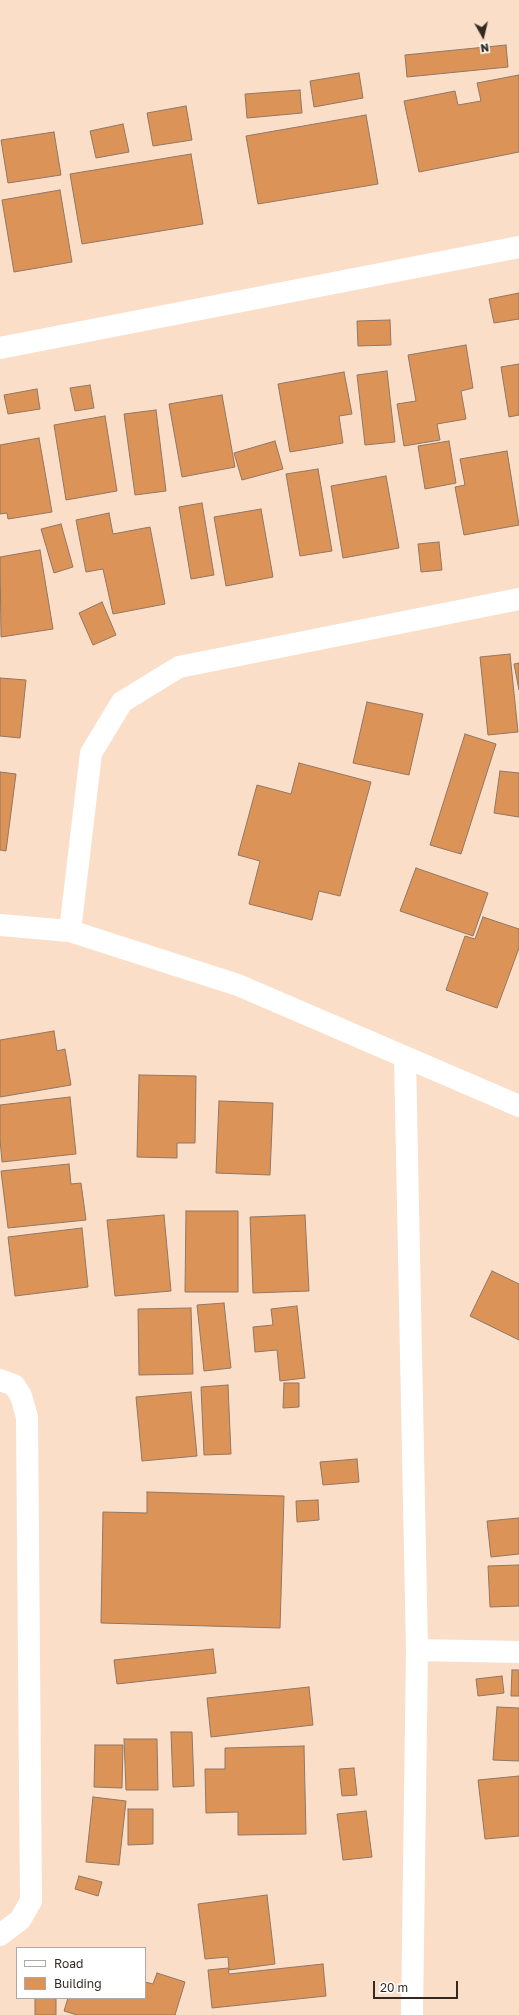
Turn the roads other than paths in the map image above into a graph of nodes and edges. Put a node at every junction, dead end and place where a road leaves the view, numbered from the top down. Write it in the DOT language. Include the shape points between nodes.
graph roads {
  1 [pos="519,247"];
  2 [pos="0,348"];
  3 [pos="519,599"];
  4 [pos="0,925"];
  5 [pos="70,931"];
  6 [pos="405,1057"];
  7 [pos="519,1106"];
  8 [pos="0,1380"];
  9 [pos="416,1650"];
  10 [pos="519,1652"];
  11 [pos="0,1935"];
  12 [pos="412,2015"];
  1 -- 2 [label="street"];
  3 -- 5 [label="street" via="179,667 122,702 91,753"];
  4 -- 5 [label="street"];
  5 -- 6 [label="street" via="238,985"];
  6 -- 7 [label="street"];
  6 -- 9 [label="street"];
  8 -- 11 [label="street" via="14,1385 21,1396 27,1417 31,1901 20,1920"];
  9 -- 10 [label="street"];
  9 -- 12 [label="street"];
}
